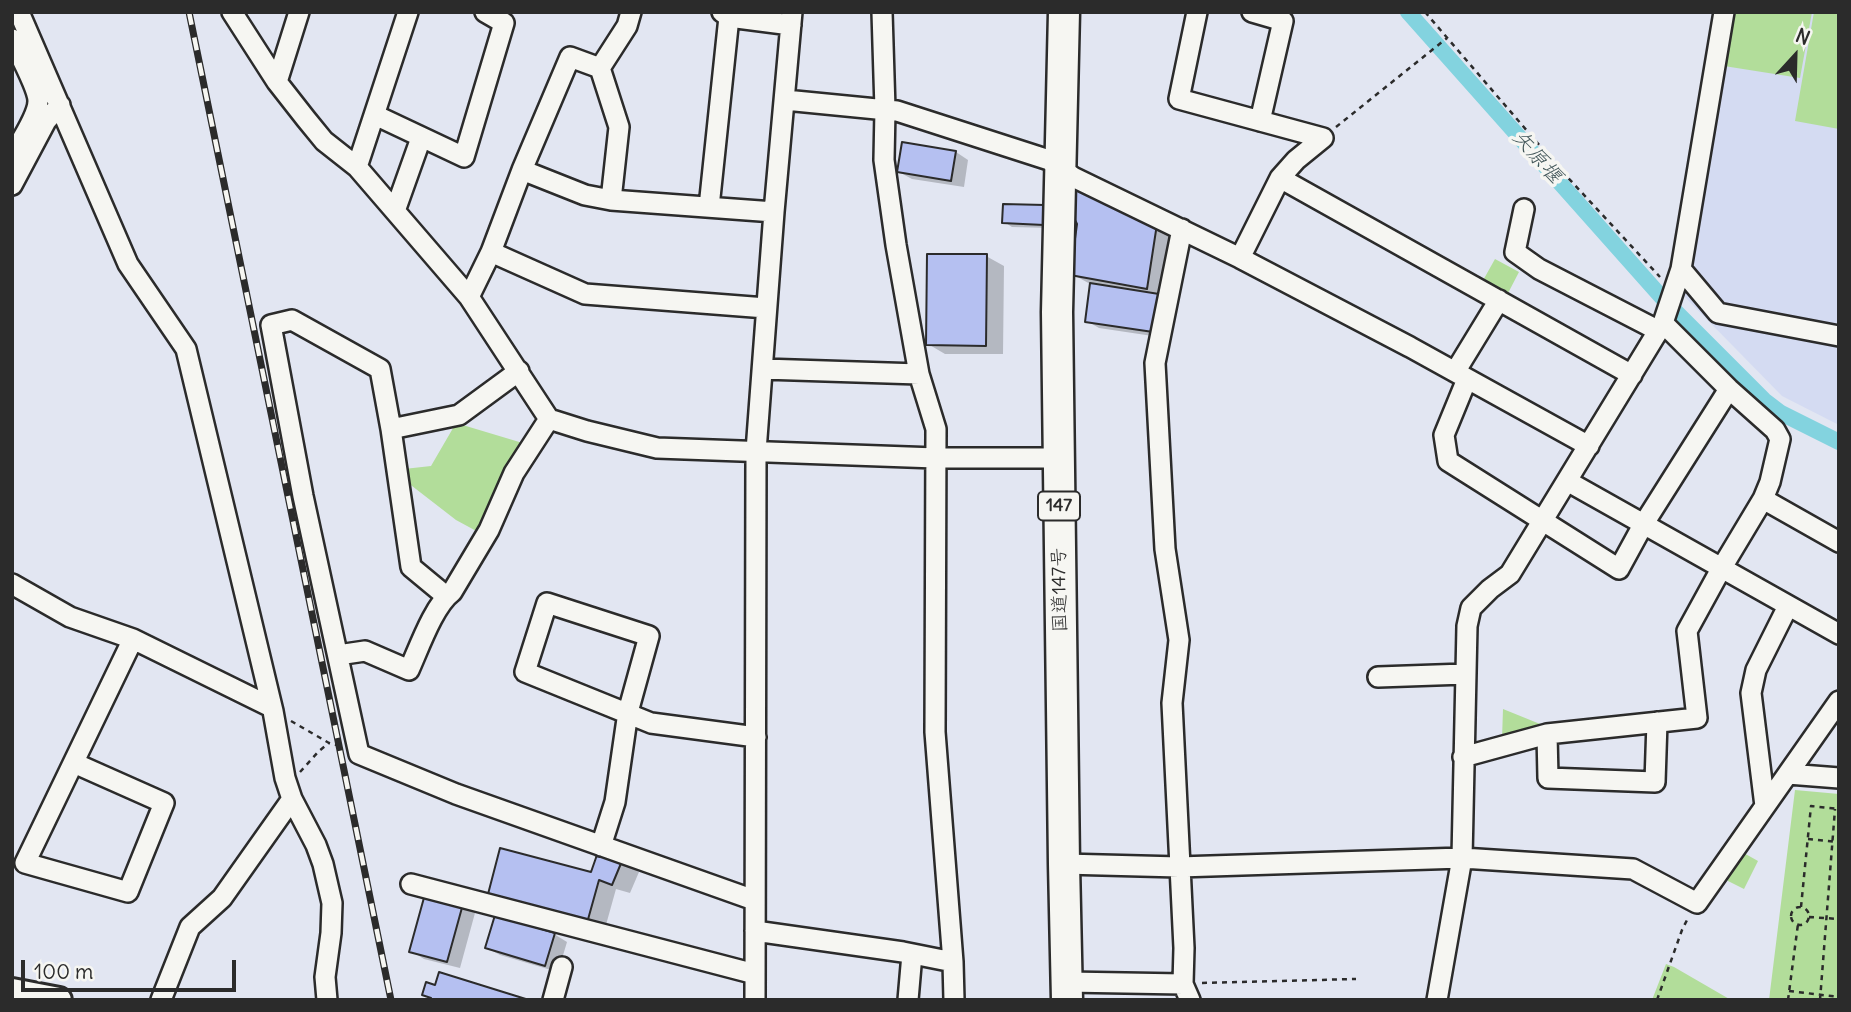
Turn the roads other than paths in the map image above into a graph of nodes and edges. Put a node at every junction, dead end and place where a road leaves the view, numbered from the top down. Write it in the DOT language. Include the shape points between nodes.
graph roads {
  1 [pos="19,12"];
  2 [pos="232,12"];
  3 [pos="299,12"];
  4 [pos="408,12"];
  5 [pos="631,12"];
  6 [pos="881,12"];
  7 [pos="1063,12"];
  8 [pos="1197,12"];
  9 [pos="1252,12"];
  10 [pos="1724,12"];
  11 [pos="489,13"];
  12 [pos="725,14"];
  13 [pos="792,18"];
  14 [pos="12,40"];
  15 [pos="600,68"];
  16 [pos="276,82"];
  17 [pos="785,100"];
  18 [pos="60,105"];
  19 [pos="885,109"];
  20 [pos="375,115"];
  21 [pos="40,117"];
  22 [pos="1260,121"];
  23 [pos="421,138"];
  24 [pos="12,156"];
  25 [pos="357,167"];
  26 [pos="1061,168"];
  27 [pos="522,170"];
  28 [pos="1280,178"];
  29 [pos="12,185"];
  30 [pos="611,200"];
  31 [pos="709,207"];
  32 [pos="1524,209"];
  33 [pos="395,211"];
  34 [pos="774,212"];
  35 [pos="1182,229"];
  36 [pos="491,252"];
  37 [pos="1240,258"];
  38 [pos="1681,269"];
  39 [pos="469,298"];
  40 [pos="1499,300"];
  41 [pos="766,308"];
  42 [pos="1661,327"];
  43 [pos="1839,335"];
  44 [pos="763,369"];
  45 [pos="519,372"];
  46 [pos="919,374"];
  47 [pos="1632,375"];
  48 [pos="1461,376"];
  49 [pos="1729,388"];
  50 [pos="550,419"];
  51 [pos="391,429"];
  52 [pos="1589,446"];
  53 [pos="755,451"];
  54 [pos="936,458"];
  55 [pos="1058,458"];
  56 [pos="1567,481"];
  57 [pos="1763,499"];
  58 [pos="1544,521"];
  59 [pos="1643,525"];
  60 [pos="1839,542"];
  61 [pos="1721,569"];
  62 [pos="12,584"];
  63 [pos="446,596"];
  64 [pos="1788,606"];
  65 [pos="1839,634"];
  66 [pos="133,639"];
  67 [pos="338,655"];
  68 [pos="1465,674"];
  69 [pos="1378,677"];
  70 [pos="1839,701"];
  71 [pos="272,709"];
  72 [pos="628,712"];
  73 [pos="1657,722"];
  74 [pos="1547,734"];
  75 [pos="756,737"];
  76 [pos="1463,757"];
  77 [pos="74,763"];
  78 [pos="1788,774"];
  79 [pos="1839,778"];
  80 [pos="290,792"];
  81 [pos="1765,806"];
  82 [pos="601,846"];
  83 [pos="1462,858"];
  84 [pos="1064,864"];
  85 [pos="1179,867"];
  86 [pos="411,884"];
  87 [pos="754,900"];
  88 [pos="755,931"];
  89 [pos="912,954"];
  90 [pos="953,962"];
  91 [pos="562,967"];
  92 [pos="754,974"];
  93 [pos="12,991"];
  94 [pos="1067,991"];
  95 [pos="1187,992"];
  96 [pos="59,1000"];
  97 [pos="161,1000"];
  98 [pos="327,1000"];
  99 [pos="553,1000"];
  100 [pos="755,1000"];
  101 [pos="908,1000"];
  102 [pos="954,1000"];
  103 [pos="1437,1000"];
  1 -- 18 [label="street"];
  2 -- 16 [label="street"];
  3 -- 16 [label="street"];
  4 -- 20 [label="street"];
  5 -- 15 [label="street"];
  6 -- 19 [label="street"];
  7 -- 26 [label="highway, 国道147号 / 147"];
  8 -- 22 [label="street" via="1179,99"];
  9 -- 22 [label="street" via="1283,21"];
  10 -- 38 [label="street"];
  11 -- 23 [label="street" via="504,23 464,158"];
  12 -- 13 [label="street"];
  12 -- 31 [label="street"];
  13 -- 17 [label="street"];
  14 -- 21 [label="street" via="36,92"];
  15 -- 27 [label="street" via="570,57"];
  15 -- 30 [label="street" via="619,127"];
  16 -- 25 [label="street" via="324,141"];
  17 -- 19 [label="street"];
  17 -- 34 [label="street"];
  18 -- 21 [label="street"];
  18 -- 71 [label="street" via="128,264 186,349"];
  19 -- 26 [label="street" via="1049,160"];
  19 -- 46 [label="street" via="884,160"];
  20 -- 23 [label="street"];
  20 -- 25 [label="street"];
  21 -- 24 [label="street"];
  21 -- 29 [label="street"];
  22 -- 28 [label="street" via="1323,138"];
  23 -- 33 [label="street"];
  25 -- 33 [label="street"];
  26 -- 35 [label="street"];
  26 -- 55 [label="highway, 国道147号 / 147"];
  27 -- 30 [label="street" via="585,195"];
  27 -- 36 [label="street"];
  28 -- 37 [label="street"];
  28 -- 40 [label="street"];
  30 -- 31 [label="street"];
  31 -- 34 [label="street"];
  32 -- 42 [label="street" via="1515,252 1539,269"];
  33 -- 39 [label="street"];
  34 -- 41 [label="street"];
  35 -- 37 [label="street"];
  35 -- 85 [label="street" via="1155,363 1165,549 1179,640 1172,703"];
  36 -- 39 [label="street"];
  36 -- 41 [label="street" via="585,295"];
  37 -- 48 [label="street"];
  38 -- 42 [label="street"];
  38 -- 43 [label="street" via="1718,313"];
  39 -- 45 [label="street"];
  40 -- 47 [label="street"];
  40 -- 48 [label="street"];
  41 -- 44 [label="street"];
  42 -- 47 [label="street"];
  42 -- 49 [label="street"];
  44 -- 46 [label="street"];
  44 -- 53 [label="street"];
  45 -- 50 [label="street"];
  45 -- 51 [label="street" via="459,415"];
  46 -- 54 [label="street" via="936,429"];
  47 -- 52 [label="street"];
  48 -- 52 [label="street"];
  48 -- 58 [label="street" via="1444,435 1448,461"];
  49 -- 57 [label="street" via="1775,429 1780,439"];
  49 -- 59 [label="street"];
  50 -- 53 [label="street" via="657,448"];
  50 -- 63 [label="street" via="514,473 483,541"];
  51 -- 63 [label="street" via="411,568"];
  51 -- 67 [label="street" via="380,369 292,320 271,325"];
  52 -- 56 [label="street"];
  53 -- 54 [label="street"];
  53 -- 75 [label="street"];
  54 -- 55 [label="street"];
  54 -- 90 [label="street" via="935,732"];
  55 -- 84 [label="highway, 国道147号 / 147"];
  56 -- 58 [label="street"];
  56 -- 59 [label="street"];
  57 -- 60 [label="street"];
  57 -- 61 [label="street"];
  58 -- 59 [label="street" via="1619,569"];
  58 -- 68 [label="street" via="1510,574 1471,608"];
  59 -- 61 [label="street"];
  61 -- 64 [label="street"];
  61 -- 73 [label="street" via="1687,631 1696,718"];
  62 -- 66 [label="street" via="70,617"];
  63 -- 67 [label="street" via="409,670 365,652"];
  64 -- 65 [label="street"];
  64 -- 81 [label="street" via="1756,670 1751,693"];
  66 -- 71 [label="street"];
  66 -- 77 [label="street"];
  67 -- 82 [label="street" via="359,754"];
  68 -- 69 [label="street"];
  68 -- 76 [label="street"];
  70 -- 78 [label="street"];
  71 -- 80 [label="street"];
  72 -- 72 [label="street" via="525,672 547,603 649,636"];
  72 -- 75 [label="street" via="651,723"];
  72 -- 82 [label="street" via="615,802"];
  73 -- 74 [label="street"];
  73 -- 74 [label="street" via="1655,782 1548,778"];
  74 -- 76 [label="street"];
  75 -- 87 [label="street"];
  76 -- 83 [label="street"];
  77 -- 77 [label="street" via="164,803 128,892 25,863"];
  78 -- 79 [label="street"];
  78 -- 81 [label="street"];
  80 -- 97 [label="street" via="222,898 190,927"];
  80 -- 98 [label="street" via="316,845 332,903"];
  81 -- 83 [label="street" via="1698,903 1633,869"];
  82 -- 87 [label="street"];
  83 -- 85 [label="street"];
  83 -- 103 [label="street"];
  84 -- 85 [label="street"];
  84 -- 94 [label="highway, 国道147号 / 147"];
  85 -- 95 [label="street"];
  86 -- 92 [label="street"];
  87 -- 88 [label="street"];
  88 -- 89 [label="street"];
  88 -- 92 [label="street"];
  89 -- 90 [label="street"];
  89 -- 101 [label="street"];
  90 -- 102 [label="street"];
  91 -- 99 [label="street"];
  92 -- 100 [label="street"];
  93 -- 96 [label="main road"];
  94 -- 95 [label="street"];
}
